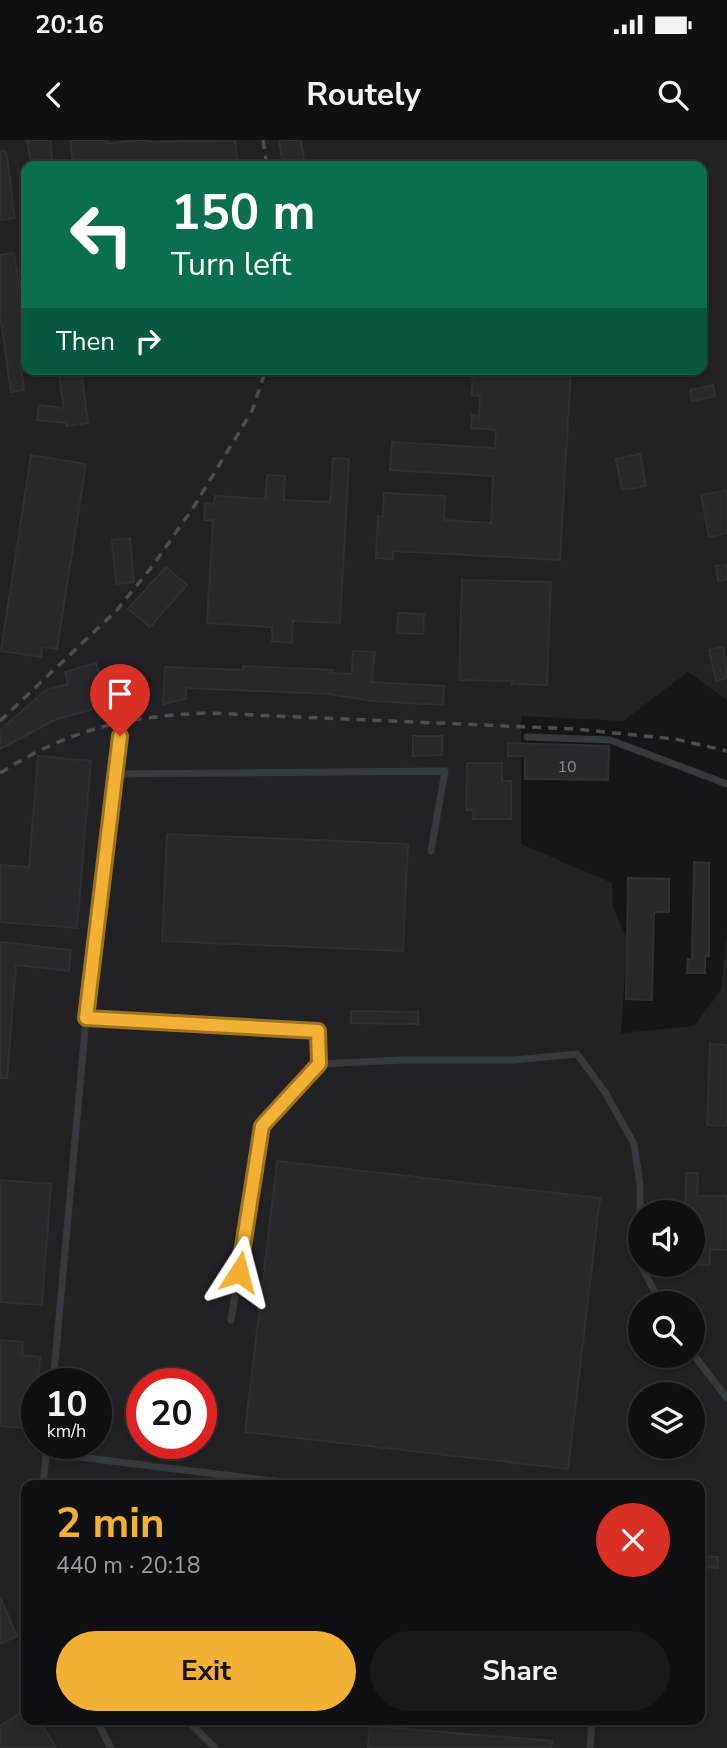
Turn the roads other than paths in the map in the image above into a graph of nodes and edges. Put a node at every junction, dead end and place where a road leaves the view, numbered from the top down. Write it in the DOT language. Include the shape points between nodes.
graph roads {
  1 [pos="120,736"];
  2 [pos="527,737"];
  3 [pos="116,774"];
  4 [pos="727,784"];
  5 [pos="432,851"];
  6 [pos="86,1018"];
  7 [pos="319,1064"];
  8 [pos="640,1200"];
  9 [pos="231,1320"];
  10 [pos="53,1368"];
  11 [pos="704,1368"];
  12 [pos="727,1398"];
  13 [pos="45,1459"];
  14 [pos="95,1459"];
  15 [pos="44,1480"];
  16 [pos="265,1480"];
  17 [pos="99,1725"];
  18 [pos="192,1725"];
  19 [pos="592,1725"];
  20 [pos="111,1748"];
  21 [pos="215,1748"];
  22 [pos="590,1748"];
  1 -- 3 [label="lane"];
  2 -- 4 [label="lane" via="610,740"];
  3 -- 5 [label="lane" via="445,771"];
  3 -- 6 [label="lane"];
  6 -- 7 [label="lane" via="318,1031"];
  6 -- 10 [label="lane"];
  7 -- 8 [label="lane" via="514,1060 577,1054 634,1144"];
  7 -- 9 [label="lane" via="262,1126"];
  11 -- 12 [label="lane"];
  13 -- 15 [label="lane"];
  14 -- 16 [label="lane"];
  17 -- 20 [label="lane"];
  18 -- 21 [label="lane"];
  19 -- 22 [label="lane"];
}
